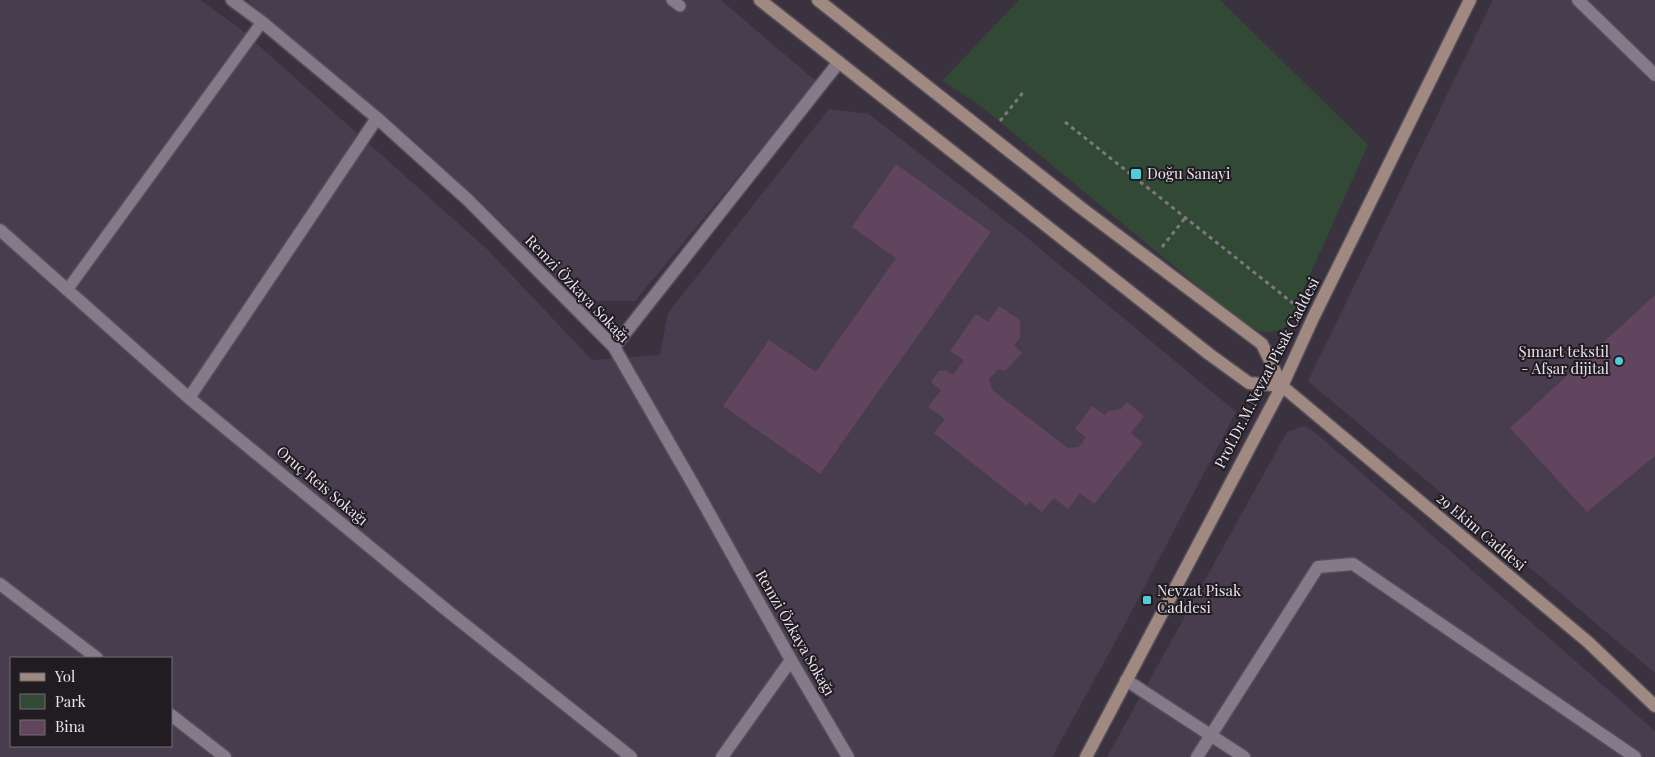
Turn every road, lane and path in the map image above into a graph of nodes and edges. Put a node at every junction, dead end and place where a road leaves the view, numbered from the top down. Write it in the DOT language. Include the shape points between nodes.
graph roads {
  1 [pos="232,0"];
  2 [pos="760,0"];
  3 [pos="818,0"];
  4 [pos="1470,0"];
  5 [pos="1578,0"];
  6 [pos="262,22"];
  7 [pos="839,62"];
  8 [pos="1655,75"];
  9 [pos="1025,90"];
  10 [pos="377,118"];
  11 [pos="1065,122"];
  12 [pos="989,134"];
  13 [pos="1185,218"];
  14 [pos="0,230"];
  15 [pos="1152,260"];
  16 [pos="67,290"];
  17 [pos="1313,318"];
  18 [pos="614,347"];
  19 [pos="1282,386"];
  20 [pos="189,398"];
  21 [pos="0,584"];
  22 [pos="96,657"];
  23 [pos="791,660"];
  24 [pos="1126,680"];
  25 [pos="1655,706"];
  26 [pos="172,716"];
  27 [pos="1211,736"];
  28 [pos="226,757"];
  29 [pos="631,757"];
  30 [pos="722,757"];
  31 [pos="848,757"];
  32 [pos="1086,757"];
  33 [pos="1197,757"];
  34 [pos="1244,757"];
  35 [pos="1635,757"];
  1 -- 6 [label="street, Remzi Özkaya Sokağı"];
  2 -- 7 [label="main road"];
  3 -- 12 [label="main road"];
  4 -- 17 [label="main road, Prof.Dr.M.Nevzat Pisak Caddesi"];
  5 -- 8 [label="street"];
  6 -- 10 [label="street, Remzi Özkaya Sokağı"];
  6 -- 16 [label="lane"];
  7 -- 18 [label="street"];
  7 -- 19 [label="main road" via="1215,359 1249,383"];
  9 -- 12 [label="path"];
  10 -- 18 [label="street, Remzi Özkaya Sokağı" via="468,200"];
  10 -- 20 [label="street"];
  11 -- 13 [label="path"];
  12 -- 15 [label="main road"];
  13 -- 15 [label="path"];
  13 -- 17 [label="path"];
  14 -- 16 [label="street, Oruç Reis Sokağı"];
  15 -- 19 [label="main road" via="1262,344"];
  16 -- 20 [label="street, Oruç Reis Sokağı"];
  17 -- 19 [label="main road, Prof.Dr.M.Nevzat Pisak Caddesi"];
  18 -- 23 [label="street, Remzi Özkaya Sokağı"];
  19 -- 24 [label="main road, Prof.Dr.M.Nevzat Pisak Caddesi"];
  19 -- 25 [label="main road, 29 Ekim Caddesi" via="1588,642"];
  20 -- 29 [label="street, Oruç Reis Sokağı"];
  21 -- 22 [label="street"];
  23 -- 30 [label="street"];
  23 -- 31 [label="street, Remzi Özkaya Sokağı"];
  24 -- 27 [label="street"];
  24 -- 32 [label="main road, Prof.Dr.M.Nevzat Pisak Caddesi"];
  26 -- 28 [label="street"];
  27 -- 33 [label="street"];
  27 -- 34 [label="street"];
  27 -- 35 [label="street" via="1318,567 1353,564"];
}
